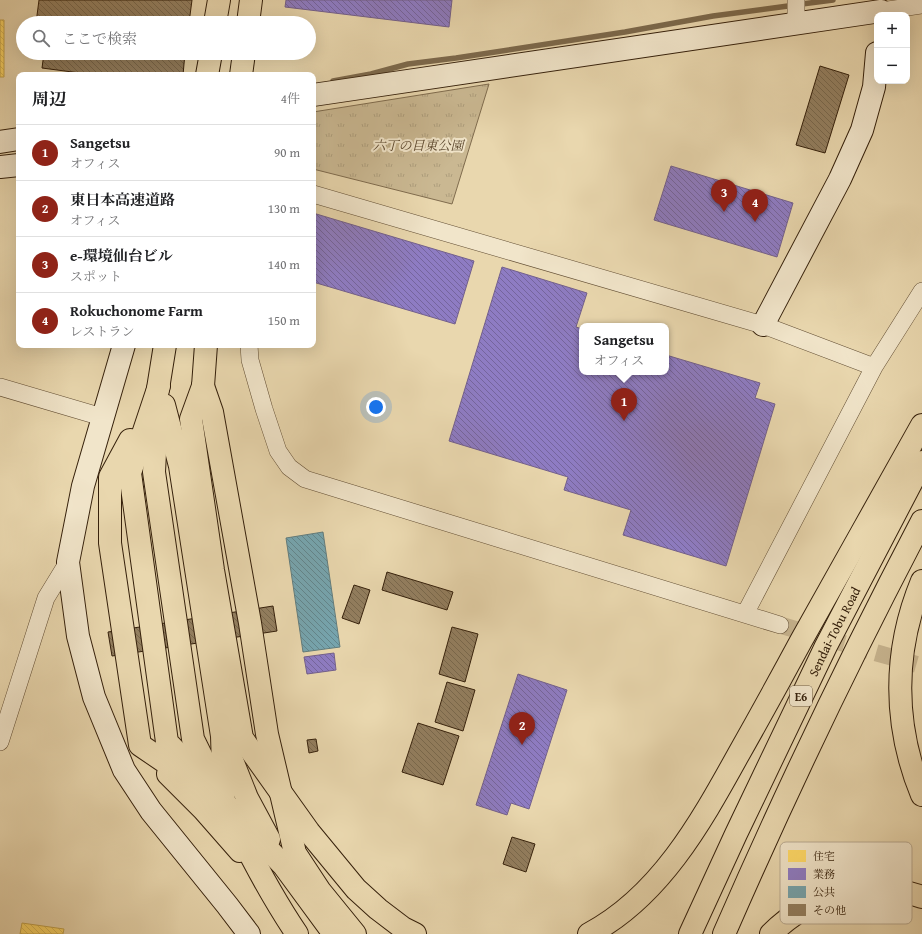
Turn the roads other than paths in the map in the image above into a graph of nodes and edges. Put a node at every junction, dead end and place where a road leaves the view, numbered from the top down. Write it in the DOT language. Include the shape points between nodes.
graph roads {
  1 [pos="219,0"];
  2 [pos="251,0"];
  3 [pos="796,0"];
  4 [pos="922,5"];
  5 [pos="881,9"];
  6 [pos="216,16"];
  7 [pos="249,16"];
  8 [pos="796,23"];
  9 [pos="210,60"];
  10 [pos="243,60"];
  11 [pos="208,72"];
  12 [pos="241,72"];
  13 [pos="874,84"];
  14 [pos="316,95"];
  15 [pos="16,140"];
  16 [pos="0,142"];
  17 [pos="16,165"];
  18 [pos="0,167"];
  19 [pos="316,195"];
  20 [pos="922,291"];
  21 [pos="763,325"];
  22 [pos="123,348"];
  23 [pos="165,348"];
  24 [pos="206,348"];
  25 [pos="249,348"];
  26 [pos="874,367"];
  27 [pos="159,386"];
  28 [pos="202,386"];
  29 [pos="0,387"];
  30 [pos="102,417"];
  31 [pos="922,426"];
  32 [pos="922,462"];
  33 [pos="922,521"];
  34 [pos="68,562"];
  35 [pos="922,581"];
  36 [pos="745,614"];
  37 [pos="780,625"];
  38 [pos="281,732"];
  39 [pos="232,737"];
  40 [pos="0,742"];
  41 [pos="140,745"];
  42 [pos="280,790"];
  43 [pos="922,795"];
  44 [pos="224,802"];
  45 [pos="309,832"];
  46 [pos="290,859"];
  47 [pos="258,871"];
  48 [pos="912,894"];
  49 [pos="922,897"];
  50 [pos="783,924"];
  51 [pos="249,934"];
  52 [pos="297,934"];
  53 [pos="334,934"];
  54 [pos="354,934"];
  55 [pos="414,934"];
  56 [pos="589,934"];
  57 [pos="690,934"];
  58 [pos="724,934"];
  59 [pos="771,934"];
  1 -- 6 [label="highway"];
  2 -- 7 [label="highway"];
  3 -- 8 [label="street"];
  4 -- 5 [label="street"];
  5 -- 8 [label="street"];
  8 -- 14 [label="street"];
  9 -- 11 [label="highway"];
  10 -- 12 [label="highway"];
  13 -- 21 [label="street" via="862,130 840,179"];
  15 -- 16 [label="street"];
  17 -- 18 [label="street"];
  19 -- 21 [label="street"];
  20 -- 26 [label="street"];
  21 -- 26 [label="street"];
  22 -- 30 [label="street"];
  23 -- 27 [label="highway"];
  24 -- 28 [label="highway"];
  25 -- 36 [label="street" via="250,360 278,451 289,467 305,479"];
  26 -- 36 [label="street"];
  27 -- 39 [label="highway" via="180,466"];
  27 -- 41 [label="highway" via="110,477 110,543"];
  27 -- 44 [label="highway" via="167,470 209,739"];
  27 -- 44 [label="highway" via="141,471 164,635 181,740"];
  28 -- 38 [label="highway" via="218,412 239,488 254,557"];
  28 -- 39 [label="highway" via="191,419 213,570"];
  28 -- 42 [label="highway" via="203,415 254,737"];
  29 -- 30 [label="street"];
  30 -- 34 [label="street" via="83,486"];
  31 -- 56 [label="highway" via="716,794 673,861 649,889 628,908 605,926"];
  32 -- 57 [label="highway, Sendai-Tobu Road / E6" via="826,646"];
  33 -- 58 [label="highway, E6" via="850,661"];
  34 -- 40 [label="street" via="46,598"];
  34 -- 51 [label="street" via="78,636 94,697 124,770 151,811"];
  35 -- 43 [label="highway" via="906,629 900,684 901,716 906,743 913,773"];
  36 -- 37 [label="street"];
  38 -- 42 [label="highway"];
  38 -- 45 [label="highway" via="292,785"];
  39 -- 42 [label="highway"];
  39 -- 44 [label="highway"];
  39 -- 46 [label="highway"];
  41 -- 44 [label="highway"];
  41 -- 47 [label="highway" via="204,810"];
  42 -- 45 [label="highway"];
  42 -- 46 [label="highway"];
  44 -- 46 [label="highway"];
  44 -- 47 [label="highway"];
  45 -- 55 [label="highway" via="356,889 378,909"];
  46 -- 53 [label="highway"];
  46 -- 54 [label="highway" via="320,891"];
  47 -- 52 [label="highway"];
  48 -- 49 [label="highway"];
  50 -- 59 [label="highway"];
}
